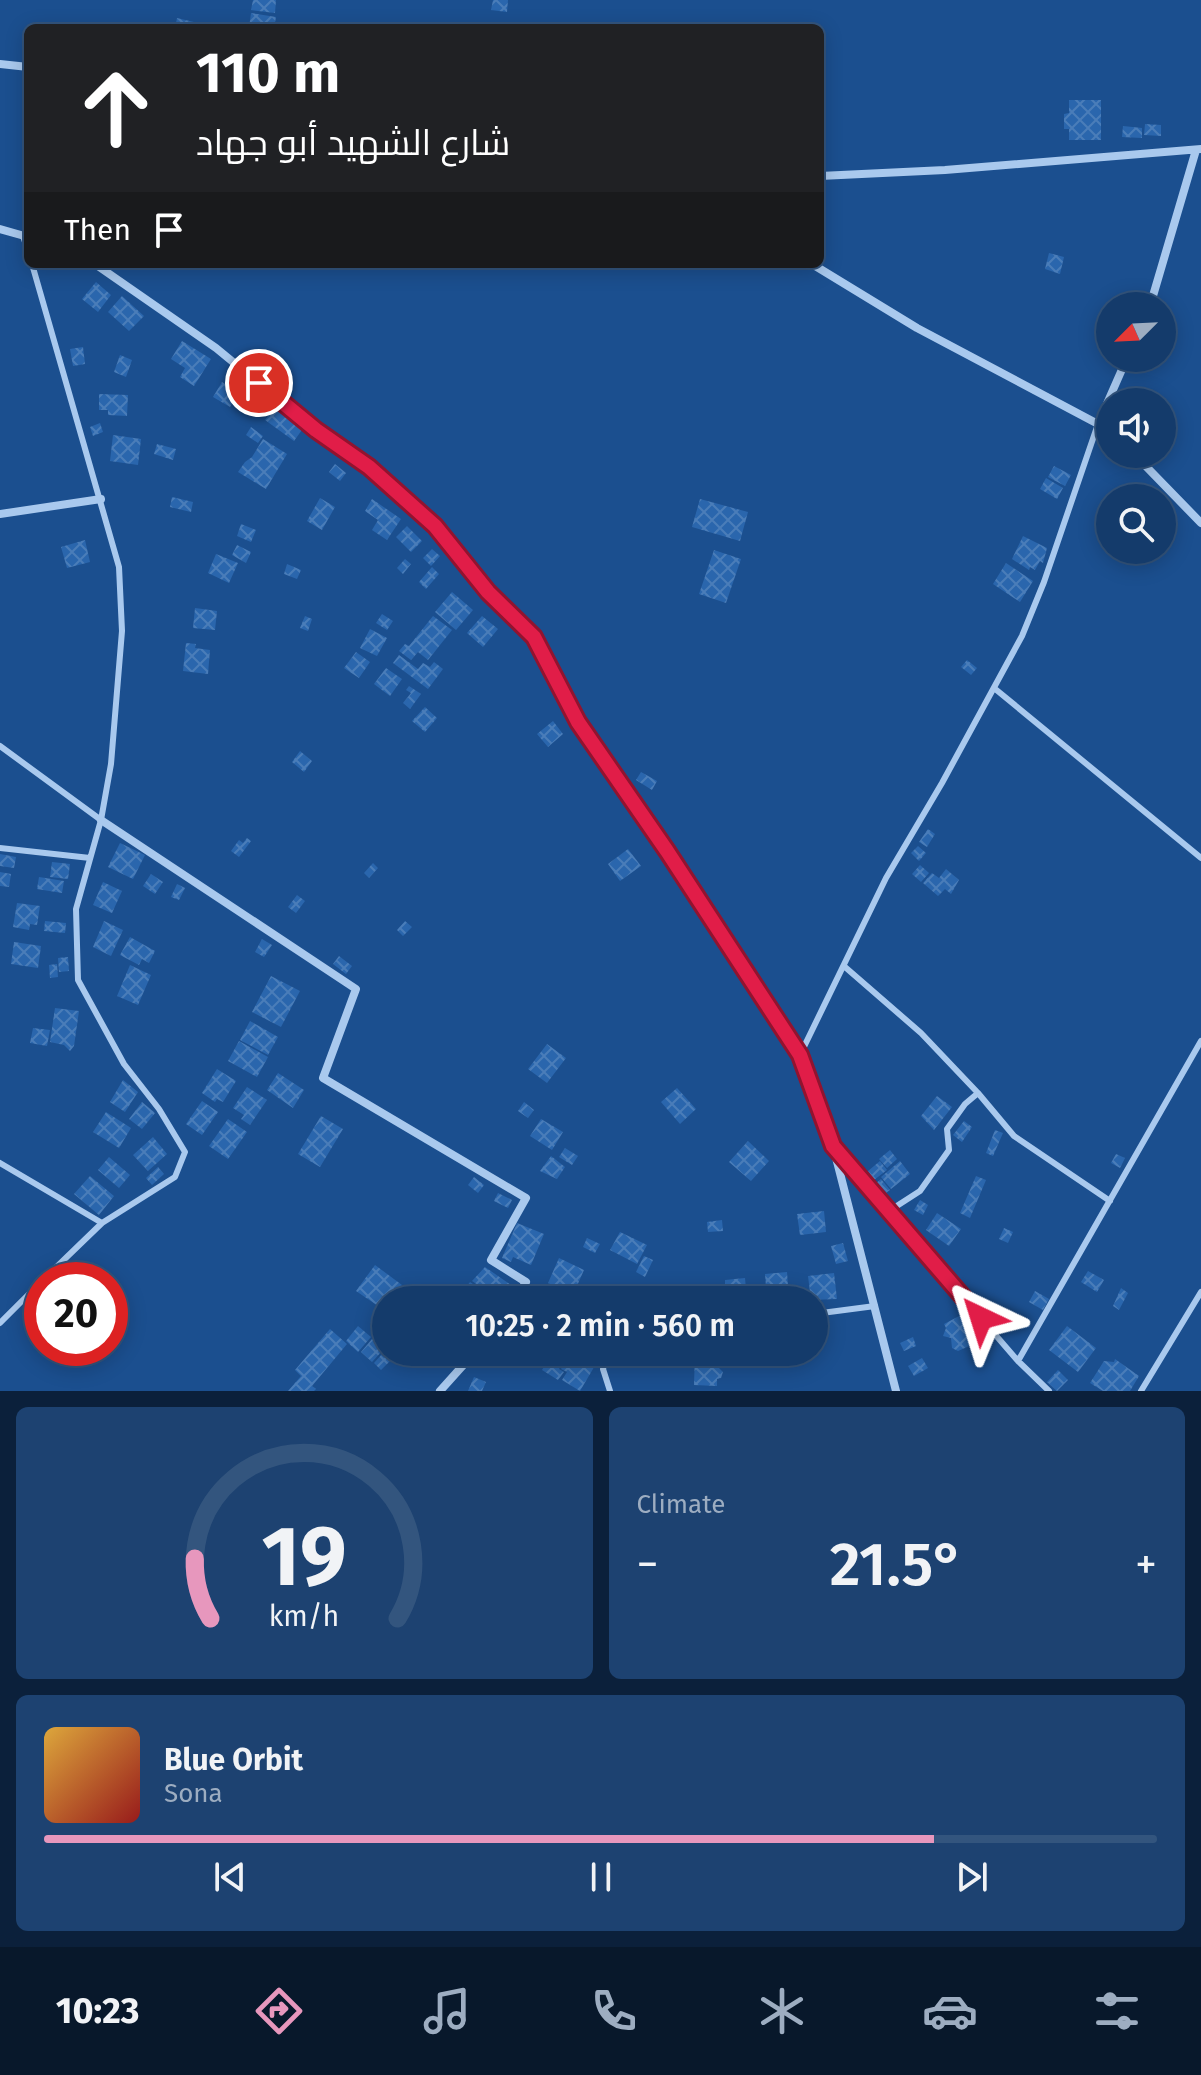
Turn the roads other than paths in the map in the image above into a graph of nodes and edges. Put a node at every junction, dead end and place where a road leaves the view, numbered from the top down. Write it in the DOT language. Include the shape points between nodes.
graph roads {
  1 [pos="0,64"];
  2 [pos="24,67"];
  3 [pos="1198,150"];
  4 [pos="824,176"];
  5 [pos="0,229"];
  6 [pos="24,236"];
  7 [pos="33,268"];
  8 [pos="101,268"];
  9 [pos="819,268"];
  10 [pos="1154,292"];
  11 [pos="1096,423"];
  12 [pos="1096,430"];
  13 [pos="1148,468"];
  14 [pos="101,499"];
  15 [pos="0,514"];
  16 [pos="1201,523"];
  17 [pos="994,688"];
  18 [pos="0,746"];
  19 [pos="101,820"];
  20 [pos="0,848"];
  21 [pos="90,858"];
  22 [pos="1201,858"];
  23 [pos="845,967"];
  24 [pos="1201,1041"];
  25 [pos="800,1055"];
  26 [pos="978,1093"];
  27 [pos="833,1146"];
  28 [pos="0,1163"];
  29 [pos="1110,1201"];
  30 [pos="889,1211"];
  31 [pos="102,1223"];
  32 [pos="62,1262"];
  33 [pos="523,1286"];
  34 [pos="1201,1292"];
  35 [pos="24,1300"];
  36 [pos="875,1306"];
  37 [pos="828,1312"];
  38 [pos="0,1323"];
  39 [pos="1018,1361"];
  40 [pos="463,1366"];
  41 [pos="604,1366"];
  42 [pos="442,1389"];
  43 [pos="610,1391"];
  44 [pos="896,1391"];
  45 [pos="1049,1391"];
  46 [pos="1141,1391"];
  1 -- 2 [label="street"];
  3 -- 4 [label="street"];
  3 -- 10 [label="street"];
  5 -- 6 [label="street"];
  7 -- 14 [label="lane"];
  8 -- 25 [label="street" via="216,348 369,467 435,526 488,592 534,637 578,722"];
  9 -- 11 [label="street" via="917,328"];
  12 -- 17 [label="lane" via="1044,582"];
  13 -- 16 [label="street"];
  14 -- 15 [label="street"];
  14 -- 19 [label="lane" via="119,567 122,631"];
  17 -- 22 [label="lane"];
  17 -- 23 [label="lane" via="886,878"];
  18 -- 19 [label="lane"];
  19 -- 21 [label="lane"];
  19 -- 33 [label="street" via="356,989 323,1078 526,1198 491,1260 526,1282"];
  20 -- 21 [label="lane"];
  21 -- 31 [label="lane" via="76,909 78,980 124,1064 185,1152 175,1177"];
  23 -- 25 [label="lane"];
  23 -- 26 [label="lane" via="921,1033"];
  24 -- 29 [label="lane"];
  25 -- 27 [label="street"];
  26 -- 29 [label="lane" via="1014,1136"];
  26 -- 30 [label="lane" via="947,1129 949,1150 920,1191"];
  27 -- 30 [label="lane"];
  27 -- 36 [label="street"];
  28 -- 31 [label="lane"];
  29 -- 39 [label="lane"];
  30 -- 39 [label="lane"];
  31 -- 32 [label="lane"];
  34 -- 46 [label="lane"];
  35 -- 38 [label="lane"];
  36 -- 37 [label="lane"];
  36 -- 44 [label="street"];
  39 -- 45 [label="lane"];
  40 -- 42 [label="street"];
  41 -- 43 [label="lane"];
}
